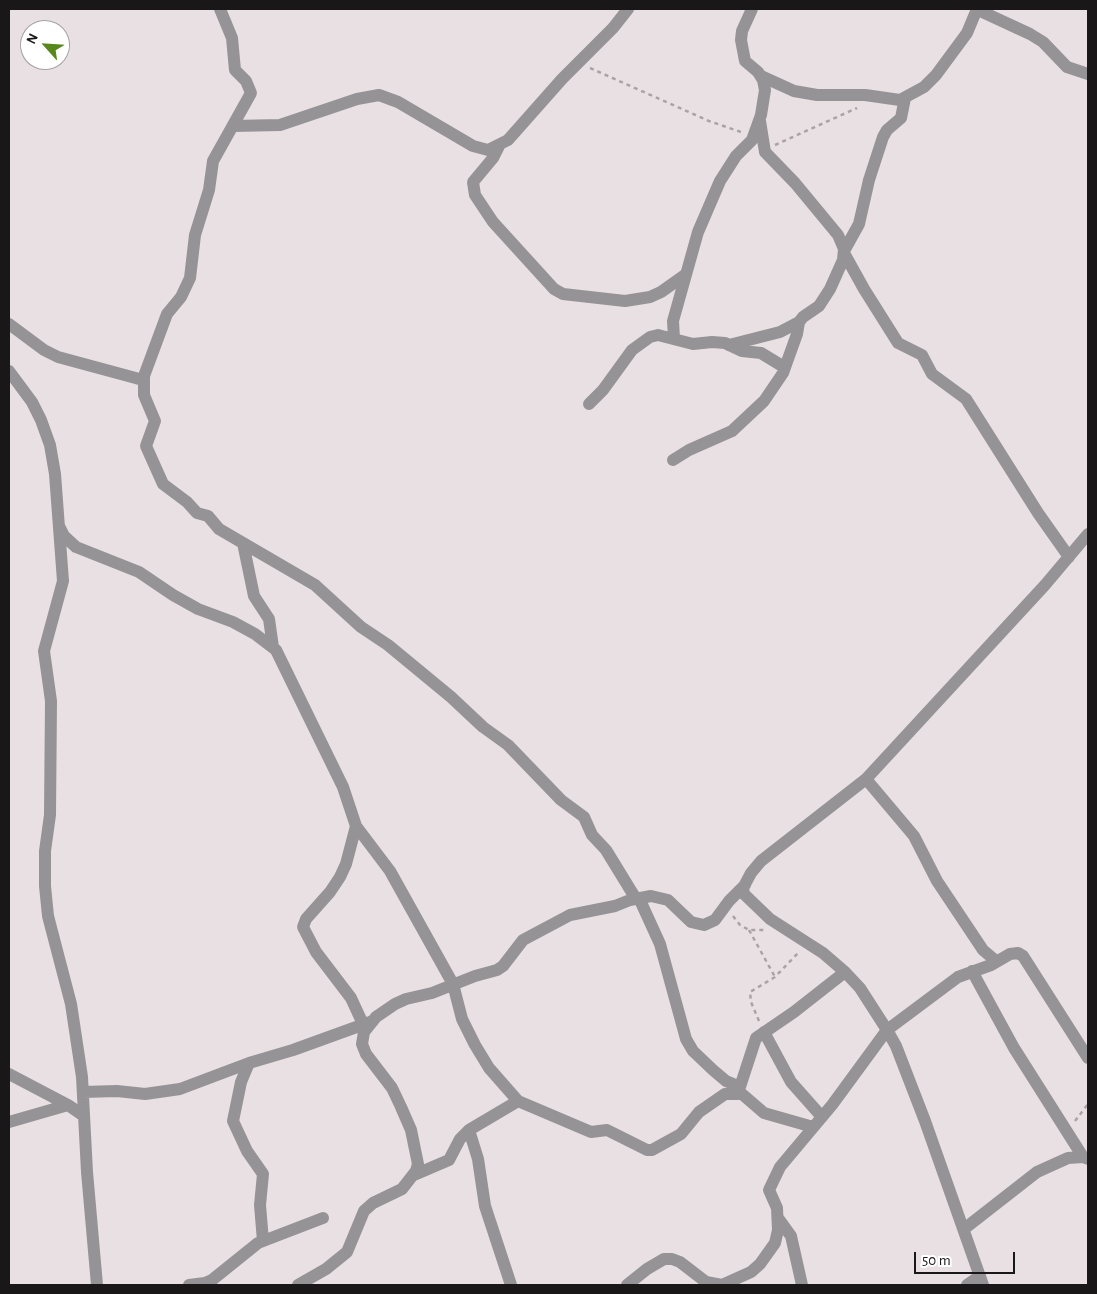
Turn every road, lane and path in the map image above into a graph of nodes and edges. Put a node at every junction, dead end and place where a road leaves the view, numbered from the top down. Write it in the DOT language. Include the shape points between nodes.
graph roads {
  1 [pos="220,9"];
  2 [pos="628,9"];
  3 [pos="752,9"];
  4 [pos="976,9"];
  5 [pos="579,63"];
  6 [pos="1088,74"];
  7 [pos="761,76"];
  8 [pos="878,98"];
  9 [pos="905,98"];
  10 [pos="760,121"];
  11 [pos="234,126"];
  12 [pos="755,134"];
  13 [pos="499,146"];
  14 [pos="764,149"];
  15 [pos="844,252"];
  16 [pos="685,275"];
  17 [pos="799,322"];
  18 [pos="9,324"];
  19 [pos="674,338"];
  20 [pos="730,345"];
  21 [pos="784,367"];
  22 [pos="9,371"];
  23 [pos="143,380"];
  24 [pos="589,404"];
  25 [pos="673,460"];
  26 [pos="59,526"];
  27 [pos="1088,534"];
  28 [pos="243,543"];
  29 [pos="1069,557"];
  30 [pos="273,647"];
  31 [pos="866,779"];
  32 [pos="356,826"];
  33 [pos="744,885"];
  34 [pos="638,898"];
  35 [pos="727,903"];
  36 [pos="778,925"];
  37 [pos="749,930"];
  38 [pos="806,943"];
  39 [pos="983,950"];
  40 [pos="996,961"];
  41 [pos="975,970"];
  42 [pos="846,972"];
  43 [pos="775,977"];
  44 [pos="453,984"];
  45 [pos="368,1022"];
  46 [pos="887,1030"];
  47 [pos="764,1032"];
  48 [pos="1088,1058"];
  49 [pos="248,1063"];
  50 [pos="9,1074"];
  51 [pos="739,1090"];
  52 [pos="83,1092"];
  53 [pos="518,1101"];
  54 [pos="1088,1104"];
  55 [pos="68,1105"];
  56 [pos="84,1116"];
  57 [pos="822,1117"];
  58 [pos="9,1122"];
  59 [pos="813,1128"];
  60 [pos="469,1130"];
  61 [pos="1069,1131"];
  62 [pos="1086,1158"];
  63 [pos="414,1174"];
  64 [pos="323,1218"];
  65 [pos="778,1218"];
  66 [pos="964,1229"];
  67 [pos="263,1241"];
  68 [pos="221,1280"];
  69 [pos="981,1280"];
  70 [pos="97,1285"];
  71 [pos="189,1285"];
  72 [pos="298,1285"];
  73 [pos="511,1285"];
  74 [pos="628,1285"];
  75 [pos="802,1285"];
  76 [pos="967,1285"];
  1 -- 11 [label="street" via="232,38 235,70 251,93"];
  2 -- 5 [label="street"];
  3 -- 7 [label="street" via="742,31 743,55"];
  4 -- 6 [label="street" via="1030,34 1043,42 1067,67"];
  4 -- 9 [label="street" via="967,32 951,56 924,87"];
  5 -- 12 [label="path" via="709,120"];
  5 -- 13 [label="street"];
  7 -- 8 [label="street" via="794,91"];
  7 -- 10 [label="street" via="765,90"];
  8 -- 9 [label="street"];
  8 -- 14 [label="path"];
  9 -- 15 [label="street" via="901,118 886,130 883,137 859,224"];
  10 -- 12 [label="street"];
  10 -- 14 [label="street"];
  11 -- 13 [label="street" via="280,125 357,99 379,95 398,102 473,146 488,150"];
  11 -- 23 [label="street" via="213,161 190,278 184,292 166,314"];
  12 -- 16 [label="street" via="720,181 698,232"];
  13 -- 16 [label="street" via="473,182 475,196 493,222 554,289 563,294 624,301 650,297"];
  14 -- 15 [label="street" via="838,235"];
  15 -- 17 [label="street" via="830,289 819,306"];
  15 -- 29 [label="street" via="898,343 922,355 932,374 966,399"];
  16 -- 19 [label="street" via="673,321"];
  17 -- 20 [label="street" via="774,334"];
  17 -- 21 [label="street"];
  18 -- 23 [label="street" via="31,342 58,357"];
  19 -- 20 [label="street" via="693,344 718,342"];
  19 -- 24 [label="street" via="658,335 639,344"];
  20 -- 21 [label="street" via="742,351 761,353"];
  21 -- 25 [label="street" via="780,379 764,401 732,431"];
  22 -- 26 [label="street" via="32,402 45,430 55,474"];
  23 -- 28 [label="street" via="144,395 155,421 146,446 163,484 197,513 208,516 218,528"];
  26 -- 30 [label="street" via="76,547 139,572 198,609 233,622"];
  26 -- 52 [label="street" via="63,581 44,651 52,701 45,886 48,916 71,1004"];
  27 -- 29 [label="street"];
  28 -- 30 [label="street" via="254,596 269,618"];
  28 -- 34 [label="street" via="315,584 361,627 388,645 508,745 561,800 584,818 592,835"];
  29 -- 31 [label="street"];
  30 -- 32 [label="street" via="343,787"];
  31 -- 33 [label="street" via="761,861"];
  31 -- 39 [label="street" via="914,836 937,882"];
  32 -- 44 [label="street" via="390,871"];
  32 -- 45 [label="street" via="340,876 303,927 316,952"];
  33 -- 35 [label="street"];
  33 -- 36 [label="street" via="744,894"];
  34 -- 35 [label="street" via="663,897 691,922 699,925 710,924"];
  34 -- 44 [label="street" via="570,915 523,940 497,970"];
  34 -- 51 [label="street" via="660,944 686,1038 693,1051"];
  35 -- 37 [label="path" via="736,921"];
  36 -- 37 [label="path" via="766,930"];
  36 -- 38 [label="street"];
  37 -- 43 [label="path"];
  38 -- 42 [label="street"];
  38 -- 43 [label="path"];
  39 -- 40 [label="street"];
  39 -- 41 [label="street"];
  40 -- 41 [label="street"];
  40 -- 48 [label="street" via="1010,954 1023,956"];
  41 -- 46 [label="street" via="958,977"];
  41 -- 61 [label="street" via="1014,1048"];
  42 -- 46 [label="street"];
  42 -- 47 [label="street"];
  43 -- 47 [label="path" via="752,990 750,995"];
  44 -- 45 [label="street" via="432,994 394,1004"];
  44 -- 53 [label="street" via="462,1019 474,1045"];
  45 -- 49 [label="street"];
  45 -- 63 [label="street" via="362,1044 392,1088 411,1130 418,1164"];
  46 -- 57 [label="street"];
  46 -- 66 [label="street" via="896,1046"];
  47 -- 51 [label="street" via="753,1043"];
  47 -- 57 [label="street" via="791,1082"];
  49 -- 52 [label="street" via="180,1089 145,1094 117,1090"];
  49 -- 67 [label="street" via="233,1110 233,1122 263,1174 260,1204"];
  50 -- 55 [label="street"];
  51 -- 53 [label="street" via="715,1100 699,1112 681,1134 649,1150 607,1130 591,1132"];
  51 -- 59 [label="street" via="764,1113"];
  52 -- 56 [label="street"];
  53 -- 60 [label="street"];
  54 -- 61 [label="path"];
  55 -- 56 [label="street"];
  55 -- 58 [label="street"];
  56 -- 70 [label="street"];
  57 -- 59 [label="street"];
  59 -- 65 [label="street" via="772,1180 770,1194"];
  60 -- 63 [label="street" via="449,1160"];
  60 -- 73 [label="street" via="478,1159 485,1206"];
  61 -- 62 [label="street"];
  62 -- 66 [label="street" via="1068,1158 1037,1172"];
  63 -- 72 [label="street" via="394,1194 368,1207 352,1244 338,1260"];
  64 -- 67 [label="street"];
  65 -- 74 [label="street" via="775,1243 770,1252 751,1272 729,1283 706,1282 680,1262 664,1259"];
  65 -- 75 [label="street" via="790,1236"];
  66 -- 69 [label="street"];
  67 -- 68 [label="street"];
  68 -- 71 [label="street"];
  69 -- 76 [label="street"];
}
